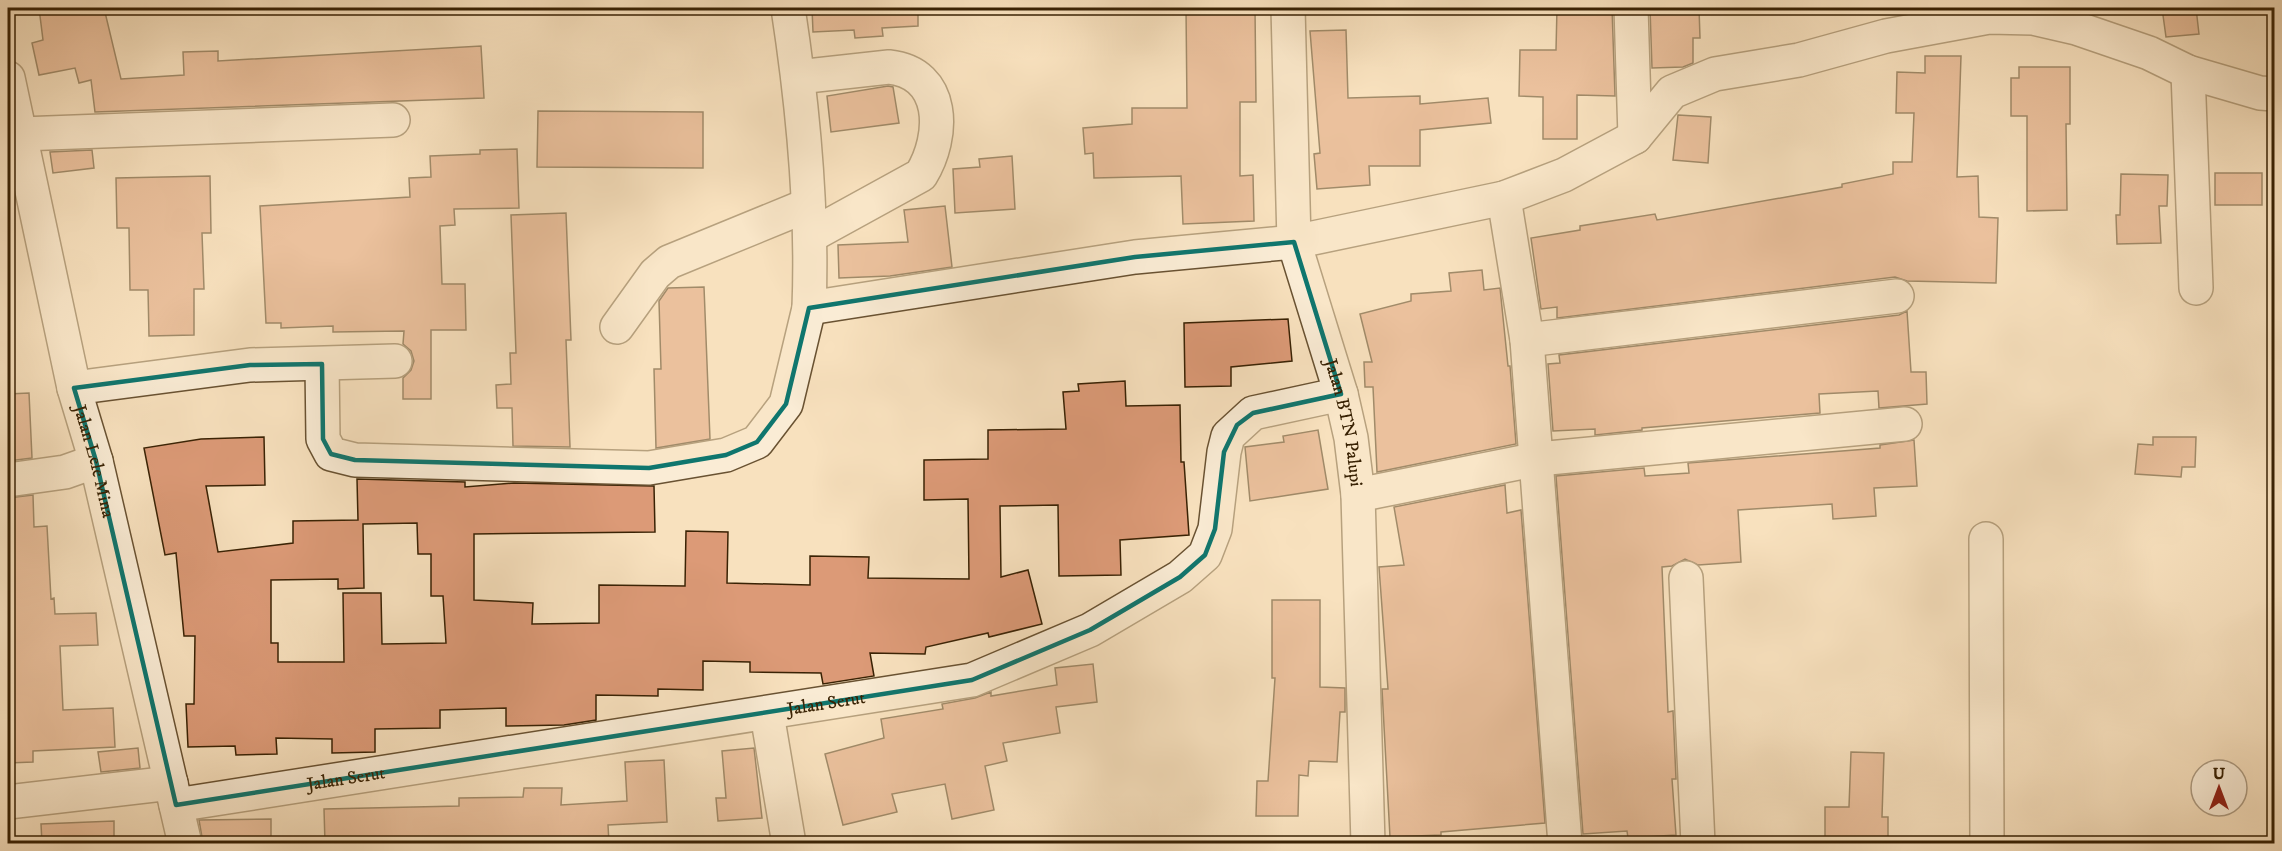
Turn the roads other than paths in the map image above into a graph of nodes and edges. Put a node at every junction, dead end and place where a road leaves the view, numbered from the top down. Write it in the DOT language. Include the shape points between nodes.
graph roads {
  1 [pos="788,8"];
  2 [pos="1288,8"];
  3 [pos="1631,8"];
  4 [pos="2188,72"];
  5 [pos="798,77"];
  6 [pos="8,78"];
  7 [pos="2274,94"];
  8 [pos="393,120"];
  9 [pos="21,134"];
  10 [pos="1635,137"];
  11 [pos="20,185"];
  12 [pos="1504,198"];
  13 [pos="809,220"];
  14 [pos="1294,242"];
  15 [pos="2196,288"];
  16 [pos="1897,296"];
  17 [pos="809,308"];
  18 [pos="617,327"];
  19 [pos="1527,340"];
  20 [pos="395,361"];
  21 [pos="322,364"];
  22 [pos="74,388"];
  23 [pos="1341,394"];
  24 [pos="1905,424"];
  25 [pos="1538,459"];
  26 [pos="96,461"];
  27 [pos="8,480"];
  28 [pos="1358,495"];
  29 [pos="1986,539"];
  30 [pos="1686,578"];
  31 [pos="767,714"];
  32 [pos="173,794"];
  33 [pos="8,802"];
  34 [pos="185,843"];
  35 [pos="789,843"];
  36 [pos="1368,843"];
  37 [pos="1565,843"];
  38 [pos="1698,843"];
  39 [pos="1987,843"];
  1 -- 5 [label="street"];
  2 -- 14 [label="street, Jalan BTN Palupi"];
  3 -- 10 [label="street"];
  4 -- 7 [label="street"];
  4 -- 10 [label="street" via="2149,53 2076,28 2032,18 1989,17 1886,36 1799,60 1715,74 1672,92"];
  4 -- 15 [label="street"];
  5 -- 13 [label="street"];
  5 -- 13 [label="street" via="903,69 927,86 934,100 934,142 921,175"];
  6 -- 9 [label="street, Jalan Lele Mina"];
  8 -- 9 [label="street"];
  9 -- 11 [label="street, Jalan Lele Mina"];
  10 -- 12 [label="street" via="1564,175"];
  11 -- 22 [label="street, Jalan Lele Mina"];
  12 -- 14 [label="street"];
  12 -- 19 [label="street"];
  13 -- 17 [label="street"];
  13 -- 18 [label="street" via="669,262 655,274"];
  14 -- 17 [label="street" via="1135,257"];
  14 -- 23 [label="street, Jalan BTN Palupi"];
  16 -- 19 [label="street"];
  17 -- 21 [label="street" via="786,404 757,442 726,456 649,468 355,460 331,454 323,440"];
  19 -- 25 [label="street"];
  20 -- 21 [label="street"];
  21 -- 22 [label="street" via="250,365"];
  22 -- 26 [label="street, Jalan Lele Mina"];
  23 -- 28 [label="street, Jalan BTN Palupi"];
  23 -- 31 [label="street, Jalan Serut" via="1253,413 1237,425 1228,436 1224,452 1215,529 1205,555 1180,577 1090,630 972,680"];
  24 -- 25 [label="street"];
  25 -- 28 [label="street"];
  25 -- 37 [label="street"];
  26 -- 27 [label="street" via="65,471"];
  26 -- 32 [label="street, Jalan Lele Mina"];
  28 -- 36 [label="street, Jalan BTN Palupi"];
  29 -- 39 [label="street"];
  30 -- 38 [label="street"];
  31 -- 32 [label="street, Jalan Serut"];
  31 -- 35 [label="street"];
  32 -- 33 [label="street, Jalan Serut"];
  32 -- 34 [label="street, Jalan Lele Mina"];
}
